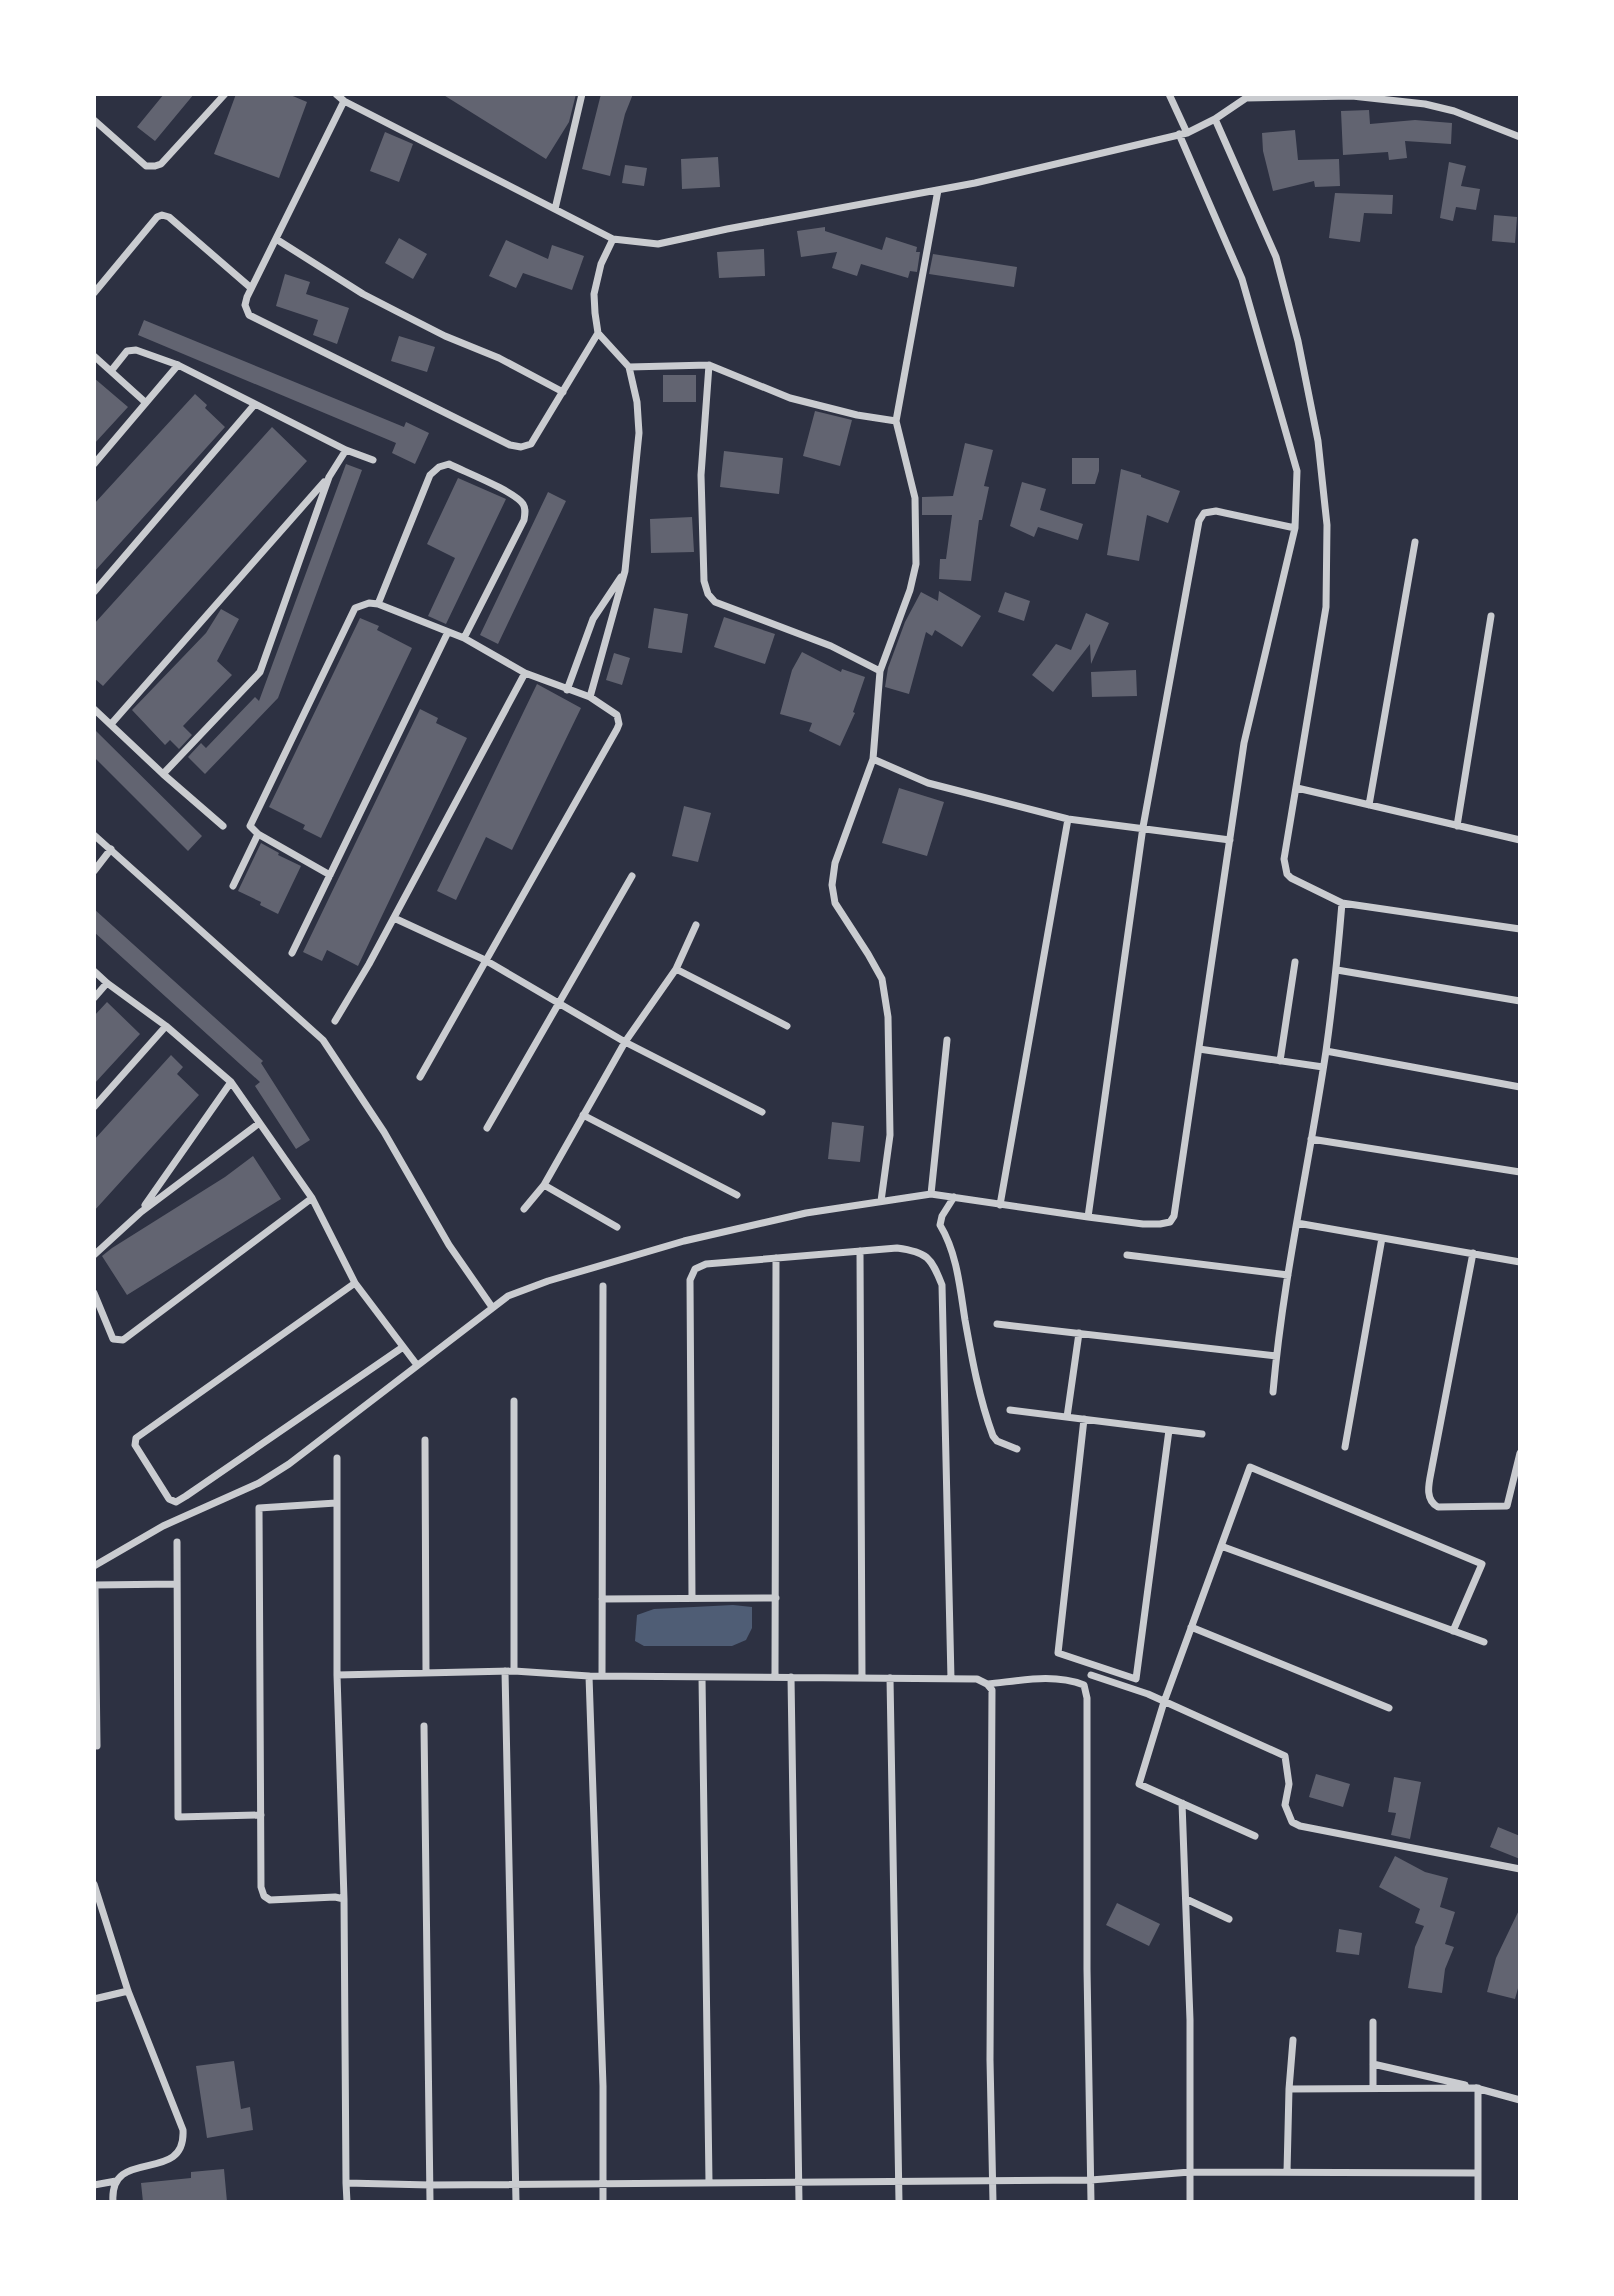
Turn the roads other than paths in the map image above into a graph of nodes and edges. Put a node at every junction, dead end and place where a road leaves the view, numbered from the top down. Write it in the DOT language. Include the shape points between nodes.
graph roads {
  1 [pos="225,94"];
  2 [pos="336,94"];
  3 [pos="1169,94"];
  4 [pos="581,95"];
  5 [pos="1309,95"];
  6 [pos="1352,95"];
  7 [pos="344,101"];
  8 [pos="1215,119"];
  9 [pos="94,120"];
  10 [pos="1186,132"];
  11 [pos="1520,137"];
  12 [pos="938,190"];
  13 [pos="555,209"];
  14 [pos="276,239"];
  15 [pos="613,239"];
  16 [pos="251,288"];
  17 [pos="94,293"];
  18 [pos="598,333"];
  19 [pos="94,356"];
  20 [pos="178,365"];
  21 [pos="709,365"];
  22 [pos="629,367"];
  23 [pos="111,371"];
  24 [pos="563,391"];
  25 [pos="145,402"];
  26 [pos="255,404"];
  27 [pos="896,421"];
  28 [pos="346,450"];
  29 [pos="373,460"];
  30 [pos="94,464"];
  31 [pos="329,477"];
  32 [pos="1295,528"];
  33 [pos="1415,542"];
  34 [pos="625,571"];
  35 [pos="94,592"];
  36 [pos="378,604"];
  37 [pos="1491,616"];
  38 [pos="448,632"];
  39 [pos="464,638"];
  40 [pos="880,671"];
  41 [pos="525,673"];
  42 [pos="567,690"];
  43 [pos="590,697"];
  44 [pos="94,709"];
  45 [pos="112,723"];
  46 [pos="873,759"];
  47 [pos="163,774"];
  48 [pos="1297,788"];
  49 [pos="1369,805"];
  50 [pos="1068,819"];
  51 [pos="223,826"];
  52 [pos="1457,826"];
  53 [pos="1143,827"];
  54 [pos="258,834"];
  55 [pos="94,835"];
  56 [pos="1230,840"];
  57 [pos="1520,841"];
  58 [pos="111,849"];
  59 [pos="94,871"];
  60 [pos="330,875"];
  61 [pos="632,876"];
  62 [pos="233,886"];
  63 [pos="1342,902"];
  64 [pos="394,918"];
  65 [pos="696,925"];
  66 [pos="1520,929"];
  67 [pos="292,953"];
  68 [pos="485,960"];
  69 [pos="1295,962"];
  70 [pos="676,968"];
  71 [pos="1336,970"];
  72 [pos="94,971"];
  73 [pos="107,983"];
  74 [pos="94,998"];
  75 [pos="1520,1001"];
  76 [pos="558,1002"];
  77 [pos="335,1021"];
  78 [pos="166,1026"];
  79 [pos="788,1026"];
  80 [pos="947,1040"];
  81 [pos="625,1042"];
  82 [pos="1199,1049"];
  83 [pos="1326,1051"];
  84 [pos="1280,1060"];
  85 [pos="1323,1067"];
  86 [pos="420,1077"];
  87 [pos="231,1082"];
  88 [pos="1520,1087"];
  89 [pos="94,1107"];
  90 [pos="762,1112"];
  91 [pos="583,1115"];
  92 [pos="258,1124"];
  93 [pos="487,1128"];
  94 [pos="1311,1139"];
  95 [pos="1520,1172"];
  96 [pos="544,1185"];
  97 [pos="931,1194"];
  98 [pos="737,1195"];
  99 [pos="954,1197"];
  100 [pos="312,1198"];
  101 [pos="881,1201"];
  102 [pos="1000,1205"];
  103 [pos="524,1209"];
  104 [pos="141,1212"];
  105 [pos="1088,1217"];
  106 [pos="1297,1223"];
  107 [pos="617,1227"];
  108 [pos="1382,1238"];
  109 [pos="860,1251"];
  110 [pos="1473,1253"];
  111 [pos="94,1255"];
  112 [pos="1127,1255"];
  113 [pos="776,1258"];
  114 [pos="1520,1262"];
  115 [pos="1288,1275"];
  116 [pos="355,1283"];
  117 [pos="603,1286"];
  118 [pos="94,1293"];
  119 [pos="492,1307"];
  120 [pos="997,1324"];
  121 [pos="1079,1333"];
  122 [pos="403,1347"];
  123 [pos="1276,1356"];
  124 [pos="417,1364"];
  125 [pos="1273,1392"];
  126 [pos="514,1401"];
  127 [pos="1010,1409"];
  128 [pos="1067,1417"];
  129 [pos="1084,1419"];
  130 [pos="1169,1430"];
  131 [pos="1202,1434"];
  132 [pos="425,1440"];
  133 [pos="1345,1447"];
  134 [pos="1017,1448"];
  135 [pos="1520,1453"];
  136 [pos="337,1458"];
  137 [pos="336,1503"];
  138 [pos="177,1542"];
  139 [pos="1221,1546"];
  140 [pos="94,1566"];
  141 [pos="177,1584"];
  142 [pos="692,1598"];
  143 [pos="776,1598"];
  144 [pos="602,1599"];
  145 [pos="1191,1627"];
  146 [pos="1453,1631"];
  147 [pos="1484,1643"];
  148 [pos="510,1671"];
  149 [pos="426,1673"];
  150 [pos="337,1675"];
  151 [pos="1091,1675"];
  152 [pos="589,1676"];
  153 [pos="602,1676"];
  154 [pos="702,1677"];
  155 [pos="775,1677"];
  156 [pos="791,1677"];
  157 [pos="862,1678"];
  158 [pos="890,1678"];
  159 [pos="951,1679"];
  160 [pos="987,1684"];
  161 [pos="1164,1702"];
  162 [pos="1389,1708"];
  163 [pos="424,1727"];
  164 [pos="97,1746"];
  165 [pos="1182,1803"];
  166 [pos="261,1815"];
  167 [pos="1255,1836"];
  168 [pos="1520,1869"];
  169 [pos="94,1884"];
  170 [pos="344,1899"];
  171 [pos="1186,1899"];
  172 [pos="1229,1919"];
  173 [pos="128,1991"];
  174 [pos="94,1999"];
  175 [pos="1373,2022"];
  176 [pos="1293,2040"];
  177 [pos="1373,2064"];
  178 [pos="1289,2088"];
  179 [pos="1373,2088"];
  180 [pos="1478,2088"];
  181 [pos="1520,2100"];
  182 [pos="1190,2172"];
  183 [pos="1287,2172"];
  184 [pos="1478,2174"];
  185 [pos="1091,2179"];
  186 [pos="799,2180"];
  187 [pos="899,2180"];
  188 [pos="993,2180"];
  189 [pos="116,2181"];
  190 [pos="709,2182"];
  191 [pos="346,2183"];
  192 [pos="515,2183"];
  193 [pos="603,2183"];
  194 [pos="94,2185"];
  195 [pos="430,2185"];
  196 [pos="113,2202"];
  197 [pos="347,2202"];
  198 [pos="430,2202"];
  199 [pos="516,2202"];
  200 [pos="603,2202"];
  201 [pos="799,2202"];
  202 [pos="899,2202"];
  203 [pos="993,2202"];
  204 [pos="1091,2202"];
  205 [pos="1190,2202"];
  206 [pos="1478,2202"];
  1 -- 9 [label="street" via="155,166 146,166"];
  2 -- 7 [label="street"];
  3 -- 10 [label="street"];
  4 -- 13 [label="street"];
  5 -- 6 [label="street"];
  5 -- 8 [label="street" via="1246,98"];
  6 -- 11 [label="street" via="1454,111"];
  7 -- 13 [label="street"];
  7 -- 14 [label="street"];
  8 -- 10 [label="street"];
  8 -- 48 [label="street" via="1276,257 1318,441 1327,525 1326,607"];
  10 -- 12 [label="street"];
  10 -- 32 [label="street" via="1242,279 1297,471"];
  12 -- 15 [label="street" via="658,244"];
  12 -- 27 [label="street"];
  13 -- 15 [label="street"];
  14 -- 16 [label="street"];
  14 -- 24 [label="street" via="396,312"];
  15 -- 18 [label="street" via="594,294"];
  16 -- 17 [label="street" via="162,215"];
  16 -- 24 [label="street" via="245,305 257,320 510,445 531,443"];
  18 -- 22 [label="street"];
  18 -- 24 [label="street"];
  19 -- 23 [label="street"];
  20 -- 23 [label="street" via="136,350 127,351"];
  20 -- 25 [label="street"];
  20 -- 26 [label="street"];
  21 -- 22 [label="street"];
  21 -- 27 [label="street" via="790,398"];
  21 -- 40 [label="street" via="701,475 708,594 715,602 831,646"];
  22 -- 34 [label="street" via="639,433"];
  23 -- 25 [label="street"];
  25 -- 30 [label="street"];
  26 -- 28 [label="street"];
  26 -- 35 [label="street"];
  27 -- 40 [label="street" via="915,498 916,564"];
  28 -- 29 [label="street"];
  28 -- 31 [label="street"];
  31 -- 45 [label="street"];
  31 -- 47 [label="street" via="260,672"];
  32 -- 53 [label="street" via="1216,511 1204,513 1199,521"];
  32 -- 56 [label="street" via="1244,743"];
  33 -- 49 [label="street"];
  34 -- 42 [label="street" via="593,620"];
  34 -- 43 [label="street"];
  36 -- 38 [label="street"];
  36 -- 39 [label="street" via="430,475 449,464 511,494 526,511"];
  36 -- 54 [label="street" via="355,608 250,826"];
  37 -- 52 [label="street"];
  38 -- 39 [label="street"];
  38 -- 60 [label="street"];
  39 -- 41 [label="street"];
  40 -- 46 [label="street"];
  41 -- 42 [label="street"];
  41 -- 64 [label="street"];
  42 -- 43 [label="street"];
  43 -- 68 [label="street" via="617,715 617,729"];
  44 -- 45 [label="street"];
  45 -- 47 [label="street"];
  46 -- 50 [label="street" via="928,783"];
  46 -- 101 [label="street" via="835,863 832,885 835,902 881,979 888,1017 890,1135"];
  47 -- 51 [label="street"];
  48 -- 49 [label="street"];
  48 -- 63 [label="street" via="1284,859 1287,874"];
  49 -- 52 [label="street"];
  50 -- 53 [label="street"];
  50 -- 102 [label="street"];
  52 -- 57 [label="street"];
  53 -- 56 [label="street"];
  53 -- 105 [label="street"];
  54 -- 60 [label="street"];
  54 -- 62 [label="street"];
  55 -- 58 [label="street"];
  56 -- 82 [label="street"];
  58 -- 59 [label="street"];
  58 -- 119 [label="street" via="323,1040"];
  60 -- 67 [label="street"];
  61 -- 76 [label="street"];
  63 -- 66 [label="street"];
  63 -- 71 [label="street"];
  64 -- 68 [label="street"];
  64 -- 77 [label="street"];
  65 -- 70 [label="street"];
  68 -- 76 [label="street"];
  68 -- 86 [label="street"];
  69 -- 84 [label="street"];
  70 -- 79 [label="street"];
  70 -- 81 [label="street"];
  71 -- 75 [label="street"];
  71 -- 83 [label="street"];
  72 -- 73 [label="street"];
  73 -- 74 [label="street"];
  73 -- 78 [label="street"];
  76 -- 81 [label="street"];
  76 -- 93 [label="street"];
  78 -- 87 [label="street"];
  78 -- 89 [label="street"];
  80 -- 97 [label="street"];
  81 -- 90 [label="street"];
  81 -- 91 [label="street"];
  82 -- 84 [label="street"];
  82 -- 105 [label="street" via="1174,1216 1160,1224"];
  83 -- 85 [label="street"];
  83 -- 88 [label="street"];
  84 -- 85 [label="street"];
  85 -- 94 [label="street"];
  87 -- 92 [label="street"];
  87 -- 104 [label="street"];
  91 -- 96 [label="street"];
  91 -- 98 [label="street"];
  92 -- 100 [label="street"];
  92 -- 104 [label="street"];
  94 -- 95 [label="street"];
  94 -- 106 [label="street"];
  96 -- 103 [label="street"];
  96 -- 107 [label="street"];
  97 -- 99 [label="street"];
  97 -- 101 [label="street"];
  99 -- 102 [label="street"];
  99 -- 134 [label="street" via="940,1225 961,1294 975,1373 993,1436"];
  100 -- 116 [label="street"];
  100 -- 118 [label="street" via="123,1340 113,1339"];
  101 -- 119 [label="street" via="684,1241 538,1285"];
  102 -- 105 [label="street"];
  104 -- 111 [label="street"];
  106 -- 108 [label="street"];
  106 -- 115 [label="street"];
  108 -- 110 [label="street"];
  108 -- 133 [label="street"];
  109 -- 113 [label="street"];
  109 -- 157 [label="street"];
  109 -- 159 [label="street" via="919,1251 934,1265 942,1285"];
  110 -- 114 [label="street"];
  110 -- 135 [label="street" via="1428,1497 1438,1507 1507,1506"];
  112 -- 115 [label="street"];
  113 -- 142 [label="street" via="706,1264 695,1269 690,1280"];
  113 -- 143 [label="street"];
  115 -- 123 [label="street"];
  116 -- 122 [label="street"];
  116 -- 122 [label="street" via="136,1438 135,1445 169,1499 176,1502 186,1496"];
  117 -- 144 [label="street"];
  119 -- 124 [label="street"];
  120 -- 121 [label="street"];
  121 -- 123 [label="street"];
  121 -- 128 [label="street"];
  122 -- 124 [label="street"];
  123 -- 125 [label="street"];
  124 -- 140 [label="street" via="259,1483 163,1526"];
  126 -- 148 [label="street"];
  127 -- 128 [label="street"];
  128 -- 129 [label="street"];
  129 -- 130 [label="street"];
  129 -- 130 [label="street" via="1058,1653 1136,1679"];
  130 -- 131 [label="street"];
  132 -- 149 [label="street"];
  136 -- 137 [label="street"];
  137 -- 150 [label="street"];
  137 -- 166 [label="street" via="259,1508"];
  138 -- 141 [label="street"];
  139 -- 145 [label="street"];
  139 -- 146 [label="street"];
  139 -- 146 [label="street" via="1250,1467 1482,1564"];
  141 -- 164 [label="street" via="95,1585"];
  141 -- 166 [label="street" via="178,1817"];
  142 -- 143 [label="street"];
  142 -- 144 [label="street"];
  143 -- 155 [label="street"];
  144 -- 153 [label="street"];
  145 -- 161 [label="street"];
  145 -- 162 [label="street"];
  146 -- 147 [label="street"];
  148 -- 149 [label="street"];
  148 -- 152 [label="street"];
  148 -- 192 [label="street"];
  149 -- 150 [label="street"];
  150 -- 170 [label="street"];
  151 -- 161 [label="street"];
  152 -- 153 [label="street"];
  152 -- 193 [label="street"];
  153 -- 154 [label="street"];
  154 -- 155 [label="street"];
  154 -- 190 [label="street"];
  155 -- 156 [label="street"];
  156 -- 157 [label="street"];
  156 -- 186 [label="street"];
  157 -- 158 [label="street"];
  158 -- 159 [label="street"];
  158 -- 187 [label="street"];
  159 -- 160 [label="street" via="977,1679"];
  160 -- 185 [label="street" via="1069,1679 1084,1685 1087,1698"];
  160 -- 188 [label="street" via="992,1690"];
  161 -- 165 [label="street" via="1139,1784"];
  161 -- 168 [label="street" via="1285,1756 1289,1784 1285,1805 1288,1816 1300,1826"];
  163 -- 195 [label="street"];
  165 -- 167 [label="street"];
  165 -- 171 [label="street"];
  166 -- 170 [label="street" via="264,1896 270,1900"];
  169 -- 173 [label="street"];
  170 -- 191 [label="street"];
  171 -- 172 [label="street"];
  171 -- 182 [label="street"];
  173 -- 174 [label="street"];
  173 -- 189 [label="street" via="183,2130 184,2143 171,2159 123,2173"];
  175 -- 177 [label="street"];
  176 -- 178 [label="street"];
  177 -- 179 [label="street"];
  177 -- 180 [label="street"];
  178 -- 179 [label="street"];
  178 -- 183 [label="street"];
  179 -- 180 [label="street"];
  180 -- 181 [label="street"];
  180 -- 184 [label="street"];
  182 -- 183 [label="street"];
  182 -- 185 [label="street"];
  182 -- 205 [label="street"];
  183 -- 184 [label="street"];
  184 -- 206 [label="street"];
  185 -- 188 [label="street"];
  185 -- 204 [label="street"];
  186 -- 187 [label="street"];
  186 -- 190 [label="street"];
  186 -- 201 [label="street"];
  187 -- 188 [label="street"];
  187 -- 202 [label="street"];
  188 -- 203 [label="street"];
  189 -- 194 [label="street"];
  189 -- 196 [label="street"];
  190 -- 193 [label="street"];
  191 -- 195 [label="street"];
  191 -- 197 [label="street"];
  192 -- 193 [label="street"];
  192 -- 195 [label="street"];
  192 -- 199 [label="street"];
  193 -- 200 [label="street"];
  195 -- 198 [label="street"];
}
